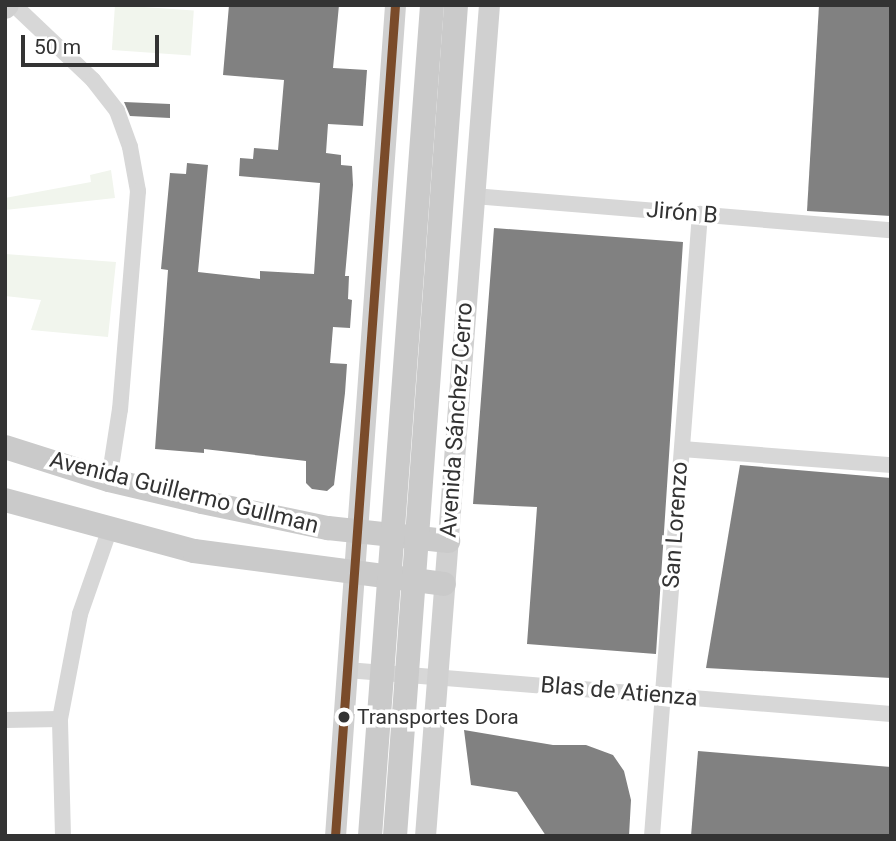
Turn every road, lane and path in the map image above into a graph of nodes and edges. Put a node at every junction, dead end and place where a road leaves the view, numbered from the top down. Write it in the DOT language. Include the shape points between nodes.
graph roads {
  1 [pos="14,5"];
  2 [pos="395,5"];
  3 [pos="432,5"];
  4 [pos="456,5"];
  5 [pos="489,5"];
  6 [pos="474,196"];
  7 [pos="699,214"];
  8 [pos="891,230"];
  9 [pos="5,447"];
  10 [pos="682,449"];
  11 [pos="891,465"];
  12 [pos="109,480"];
  13 [pos="5,500"];
  14 [pos="405,529"];
  15 [pos="108,531"];
  16 [pos="359,532"];
  17 [pos="448,541"];
  18 [pos="356,574"];
  19 [pos="444,584"];
  20 [pos="347,670"];
  21 [pos="438,677"];
  22 [pos="663,696"];
  23 [pos="891,714"];
  24 [pos="60,719"];
  25 [pos="5,720"];
  26 [pos="391,724"];
  27 [pos="63,836"];
  28 [pos="335,836"];
  29 [pos="370,836"];
  30 [pos="395,836"];
  31 [pos="425,836"];
  32 [pos="652,836"];
  1 -- 12 [label="street" via="93,79 117,111 130,147 138,191 120,409"];
  2 -- 16 [label="main road"];
  3 -- 14 [label="main road, Avenida Sánchez Cerro"];
  4 -- 14 [label="main road, Avenida Sánchez Cerro"];
  5 -- 6 [label="main road, Avenida Sánchez Cerro"];
  6 -- 7 [label="street, Jirón B"];
  6 -- 17 [label="main road, Avenida Sánchez Cerro"];
  7 -- 8 [label="street, Jirón B"];
  7 -- 10 [label="street, San Lorenzo"];
  9 -- 12 [label="main road, Avenida Guillermo Gullman"];
  10 -- 11 [label="street"];
  10 -- 22 [label="street, San Lorenzo"];
  12 -- 16 [label="main road, Avenida Guillermo Gullman"];
  13 -- 15 [label="main road, Avenida Guillermo Gullman"];
  14 -- 26 [label="main road, Avenida Sánchez Cerro"];
  15 -- 18 [label="main road, Avenida Guillermo Gullman" via="194,551"];
  15 -- 24 [label="street" via="80,614"];
  16 -- 17 [label="main road, Avenida Guillermo Gullman"];
  16 -- 18 [label="main road"];
  17 -- 19 [label="main road, Avenida Sánchez Cerro"];
  18 -- 19 [label="main road, Avenida Guillermo Gullman"];
  18 -- 20 [label="main road"];
  19 -- 21 [label="main road, Avenida Sánchez Cerro"];
  20 -- 21 [label="street, Blas de Atienza"];
  20 -- 28 [label="main road"];
  21 -- 22 [label="street, Blas de Atienza"];
  21 -- 31 [label="main road, Avenida Sánchez Cerro"];
  22 -- 23 [label="street, Blas de Atienza"];
  22 -- 32 [label="street, San Lorenzo"];
  24 -- 25 [label="street"];
  24 -- 27 [label="street"];
  26 -- 29 [label="main road, Avenida Sánchez Cerro"];
  26 -- 30 [label="main road, Avenida Sánchez Cerro"];
}
